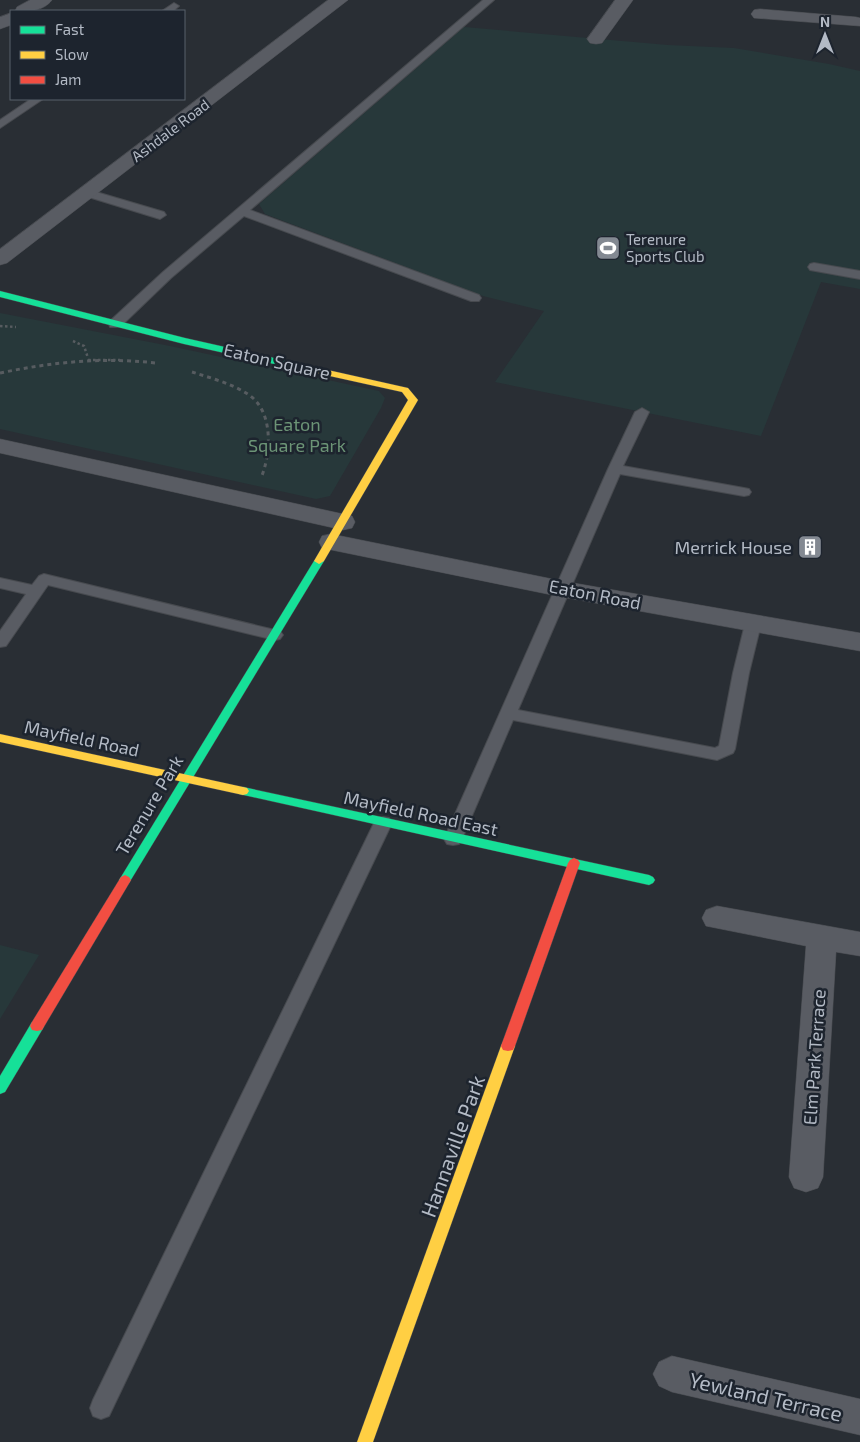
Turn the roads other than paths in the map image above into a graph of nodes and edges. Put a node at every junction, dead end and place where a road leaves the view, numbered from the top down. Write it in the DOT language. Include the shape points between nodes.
graph roads {
  1 [pos="43,0"];
  2 [pos="339,0"];
  3 [pos="489,0"];
  4 [pos="624,0"];
  5 [pos="812,8"];
  6 [pos="25,10"];
  7 [pos="760,14"];
  8 [pos="856,22"];
  9 [pos="596,39"];
  10 [pos="36,100"];
  11 [pos="0,124"];
  12 [pos="86,193"];
  13 [pos="242,211"];
  14 [pos="160,214"];
  15 [pos="0,259"];
  16 [pos="814,267"];
  17 [pos="860,276"];
  18 [pos="0,294"];
  19 [pos="475,298"];
  20 [pos="115,324"];
  21 [pos="642,412"];
  22 [pos="0,446"];
  23 [pos="615,469"];
  24 [pos="744,492"];
  25 [pos="337,532"];
  26 [pos="0,583"];
  27 [pos="562,589"];
  28 [pos="36,591"];
  29 [pos="753,624"];
  30 [pos="275,635"];
  31 [pos="0,642"];
  32 [pos="860,642"];
  33 [pos="509,714"];
  34 [pos="0,738"];
  35 [pos="185,779"];
  36 [pos="384,823"];
  37 [pos="454,838"];
  38 [pos="574,863"];
  39 [pos="649,880"];
  40 [pos="717,918"];
  41 [pos="822,937"];
  42 [pos="860,944"];
  43 [pos="0,1088"];
  44 [pos="806,1177"];
  45 [pos="672,1374"];
  46 [pos="101,1408"];
  47 [pos="860,1417"];
  48 [pos="365,1442"];
  1 -- 6 [label="street"];
  2 -- 12 [label="street, Ashdale Road"];
  3 -- 13 [label="lane"];
  4 -- 9 [label="street"];
  5 -- 7 [label="street"];
  5 -- 8 [label="street"];
  10 -- 11 [label="lane"];
  12 -- 14 [label="lane"];
  12 -- 15 [label="street, Ashdale Road"];
  13 -- 19 [label="lane"];
  13 -- 20 [label="lane"];
  16 -- 17 [label="lane"];
  18 -- 20 [label="street, Eaton Square"];
  20 -- 25 [label="street, Eaton Square" via="405,390 413,400"];
  21 -- 23 [label="lane"];
  22 -- 25 [label="street"];
  23 -- 24 [label="lane"];
  23 -- 27 [label="lane"];
  25 -- 27 [label="street, Eaton Road"];
  25 -- 30 [label="street, Terenure Park"];
  26 -- 28 [label="lane"];
  27 -- 29 [label="street, Eaton Road"];
  27 -- 33 [label="lane"];
  28 -- 30 [label="lane" via="44,579"];
  28 -- 31 [label="lane"];
  29 -- 32 [label="street, Eaton Road"];
  29 -- 33 [label="lane" via="727,750 717,754"];
  30 -- 35 [label="street, Terenure Park"];
  33 -- 37 [label="lane"];
  34 -- 35 [label="street, Mayfield Road"];
  35 -- 36 [label="street, Mayfield Road East"];
  35 -- 43 [label="street, Terenure Park"];
  36 -- 37 [label="street, Mayfield Road East"];
  36 -- 46 [label="lane"];
  37 -- 38 [label="street, Mayfield Road East"];
  38 -- 39 [label="street, Mayfield Road East"];
  38 -- 48 [label="street, Hannaville Park"];
  40 -- 41 [label="street"];
  41 -- 42 [label="street"];
  41 -- 44 [label="street, Elm Park Terrace"];
  45 -- 47 [label="street, Yewland Terrace"];
}
